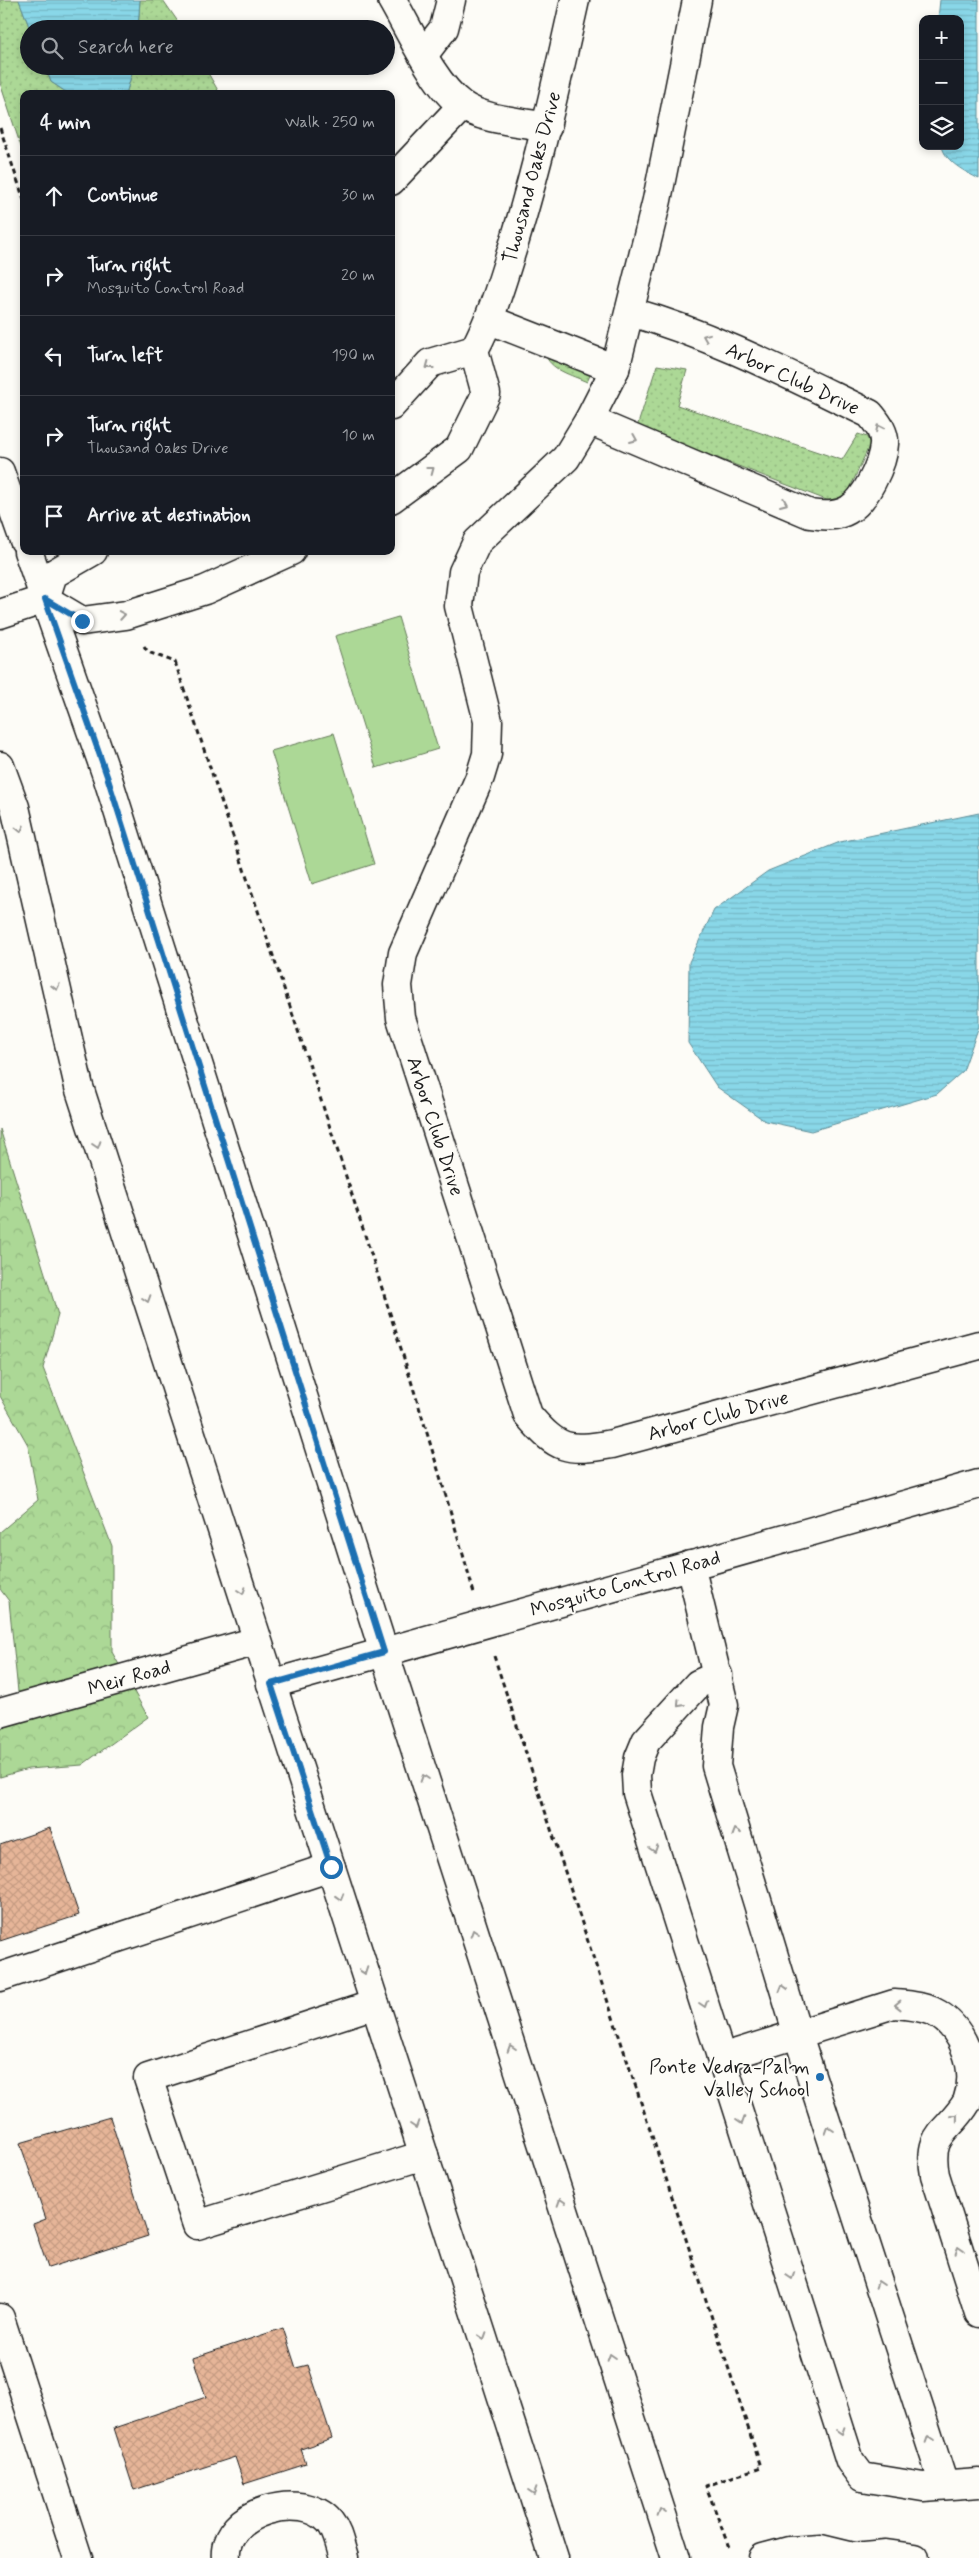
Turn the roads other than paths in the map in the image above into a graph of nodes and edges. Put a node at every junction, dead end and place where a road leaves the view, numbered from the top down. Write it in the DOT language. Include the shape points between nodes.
graph roads {
  1 [pos="392,0"];
  2 [pos="451,0"];
  3 [pos="575,0"];
  4 [pos="697,0"];
  5 [pos="424,54"];
  6 [pos="462,106"];
  7 [pos="547,127"];
  8 [pos="395,177"];
  9 [pos="631,312"];
  10 [pos="490,320"];
  11 [pos="474,350"];
  12 [pos="615,369"];
  13 [pos="395,402"];
  14 [pos="589,420"];
  15 [pos="0,472"];
  16 [pos="395,496"];
  17 [pos="20,529"];
  18 [pos="29,555"];
  19 [pos="87,555"];
  20 [pos="281,555"];
  21 [pos="45,599"];
  22 [pos="0,614"];
  23 [pos="0,766"];
  24 [pos="979,1345"];
  25 [pos="979,1484"];
  26 [pos="690,1565"];
  27 [pos="257,1641"];
  28 [pos="384,1652"];
  29 [pos="718,1675"];
  30 [pos="271,1684"];
  31 [pos="0,1713"];
  32 [pos="331,1867"];
  33 [pos="0,1978"];
  34 [pos="375,2004"];
  35 [pos="798,2034"];
  36 [pos="721,2058"];
  37 [pos="424,2155"];
  38 [pos="979,2313"];
  39 [pos="0,2318"];
  40 [pos="979,2483"];
  41 [pos="944,2485"];
  42 [pos="854,2557"];
  43 [pos="78,2558"];
  44 [pos="226,2558"];
  45 [pos="344,2558"];
  46 [pos="554,2558"];
  47 [pos="676,2558"];
  48 [pos="763,2558"];
  49 [pos="915,2558"];
  1 -- 5 [label="street"];
  2 -- 5 [label="street" via="444,28"];
  3 -- 7 [label="street, Thousand Oaks Drive"];
  4 -- 9 [label="street, Arbor Club Drive"];
  5 -- 6 [label="street" via="440,83"];
  6 -- 7 [label="street" via="484,115"];
  6 -- 8 [label="street"];
  7 -- 10 [label="street, Thousand Oaks Drive"];
  9 -- 12 [label="street, Arbor Club Drive"];
  14 -- 9 [label="street, Arbor Club Drive, one-way" via="810,514 827,517 848,510 863,494 878,469 884,444 880,427 870,414 736,349 680,326"];
  10 -- 11 [label="street, Thousand Oaks Drive"];
  10 -- 12 [label="street"];
  11 -- 13 [label="street, one-way" via="430,363"];
  16 -- 11 [label="street, one-way" via="459,449 486,394"];
  12 -- 14 [label="street, Arbor Club Drive"];
  14 -- 24 [label="street, Arbor Club Drive" via="566,458 477,542 463,572 459,606 488,721 488,754 403,953 398,985 401,1018 528,1415 556,1444 584,1448 612,1444"];
  15 -- 17 [label="street"];
  18 -- 21 [label="street"];
  19 -- 21 [label="street" via="53,574"];
  21 -- 20 [label="street, one-way" via="82,621 126,615 205,590"];
  21 -- 22 [label="street"];
  21 -- 28 [label="street" via="107,776"];
  23 -- 27 [label="street, one-way" via="15,807 79,1087"];
  25 -- 26 [label="street, Mosquito Control Road"];
  26 -- 28 [label="street, Mosquito Control Road"];
  26 -- 29 [label="street"];
  27 -- 30 [label="street"];
  27 -- 31 [label="street, Meir Road"];
  28 -- 30 [label="street, Mosquito Control Road"];
  47 -- 28 [label="street, one-way"];
  35 -- 29 [label="street, one-way" via="716,1766 724,1705"];
  29 -- 36 [label="street, one-way" via="698,1684 646,1741 639,1758 636,1793"];
  30 -- 32 [label="street"];
  32 -- 33 [label="street"];
  32 -- 34 [label="street, one-way"];
  34 -- 37 [label="street, one-way"];
  34 -- 37 [label="street" via="148,2078 197,2225"];
  35 -- 36 [label="street"];
  38 -- 35 [label="street, one-way" via="932,2158 935,2141 967,2102 973,2085 974,2068 969,2048 960,2033 932,2012 894,2004"];
  41 -- 35 [label="street, one-way"];
  36 -- 41 [label="street, one-way" via="850,2461 862,2477 923,2487"];
  37 -- 46 [label="street, one-way"];
  39 -- 43 [label="street"];
  40 -- 41 [label="street"];
  42 -- 48 [label="street" via="820,2549 789,2551"];
  42 -- 49 [label="street" via="886,2554"];
  44 -- 45 [label="street" via="229,2538 239,2526 260,2514 287,2507 309,2509 329,2522"];
}
